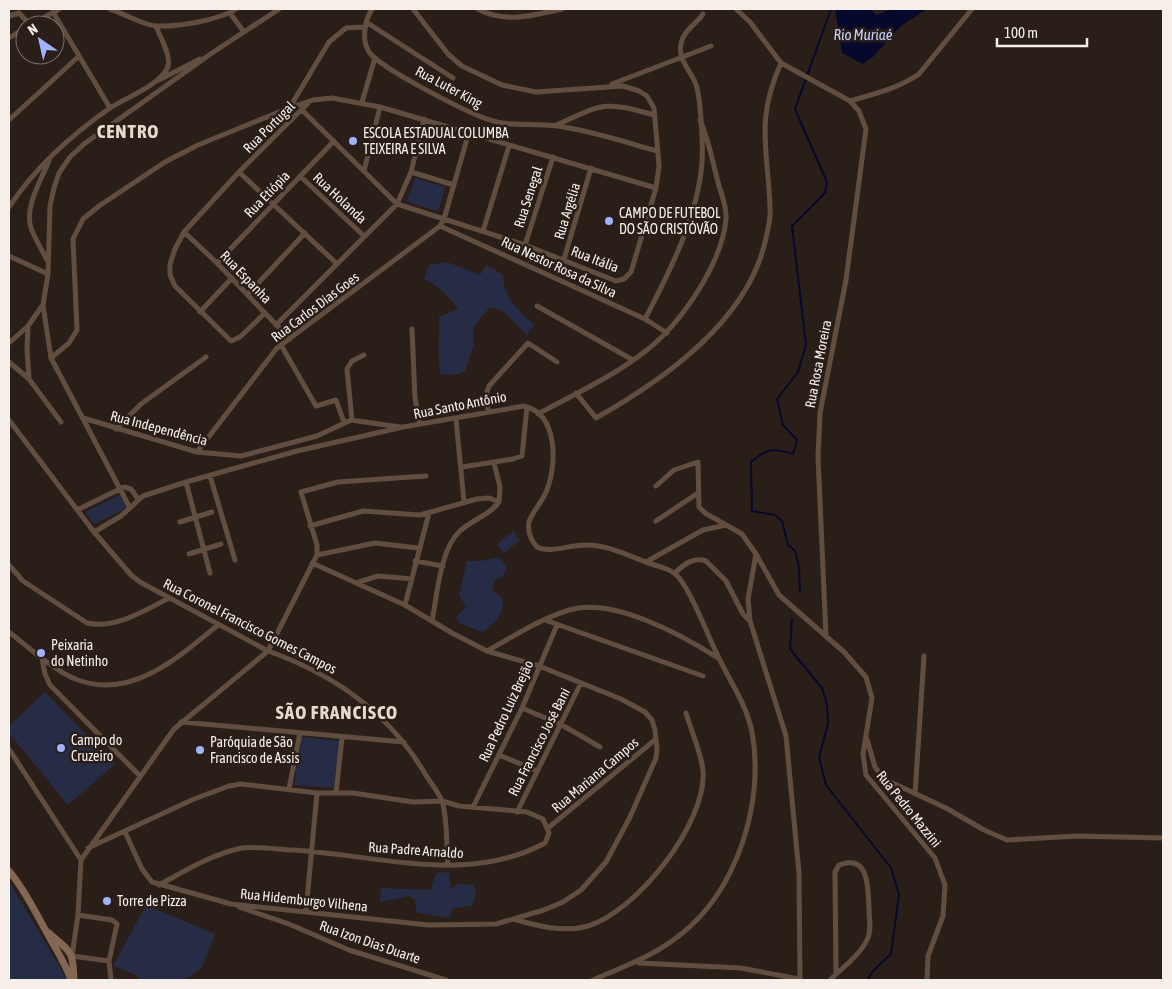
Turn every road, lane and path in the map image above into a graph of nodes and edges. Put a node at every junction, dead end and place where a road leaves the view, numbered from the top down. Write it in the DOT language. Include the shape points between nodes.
graph roads {
  1 [pos="59,9"];
  2 [pos="110,9"];
  3 [pos="236,9"];
  4 [pos="279,9"];
  5 [pos="372,9"];
  6 [pos="413,9"];
  7 [pos="478,9"];
  8 [pos="562,9"];
  9 [pos="736,9"];
  10 [pos="972,9"];
  11 [pos="53,12"];
  12 [pos="230,13"];
  13 [pos="703,14"];
  14 [pos="21,15"];
  15 [pos="48,15"];
  16 [pos="9,16"];
  17 [pos="365,25"];
  18 [pos="156,26"];
  19 [pos="244,32"];
  20 [pos="711,46"];
  21 [pos="212,53"];
  22 [pos="78,57"];
  23 [pos="680,57"];
  24 [pos="375,58"];
  25 [pos="781,63"];
  26 [pos="453,78"];
  27 [pos="153,83"];
  28 [pos="610,85"];
  29 [pos="310,101"];
  30 [pos="362,102"];
  31 [pos="850,102"];
  32 [pos="380,107"];
  33 [pos="110,108"];
  34 [pos="289,108"];
  35 [pos="302,110"];
  36 [pos="654,116"];
  37 [pos="424,119"];
  38 [pos="9,120"];
  39 [pos="700,120"];
  40 [pos="557,125"];
  41 [pos="469,132"];
  42 [pos="334,141"];
  43 [pos="509,146"];
  44 [pos="657,151"];
  45 [pos="51,156"];
  46 [pos="553,157"];
  47 [pos="591,168"];
  48 [pos="364,170"];
  49 [pos="239,172"];
  50 [pos="411,172"];
  51 [pos="300,176"];
  52 [pos="454,185"];
  53 [pos="656,188"];
  54 [pos="273,204"];
  55 [pos="396,204"];
  56 [pos="9,207"];
  57 [pos="444,219"];
  58 [pos="440,226"];
  59 [pos="482,231"];
  60 [pos="184,232"];
  61 [pos="306,233"];
  62 [pos="364,236"];
  63 [pos="525,245"];
  64 [pos="9,256"];
  65 [pos="564,260"];
  66 [pos="48,261"];
  67 [pos="218,263"];
  68 [pos="336,263"];
  69 [pos="48,274"];
  70 [pos="232,278"];
  71 [pos="248,294"];
  72 [pos="43,305"];
  73 [pos="537,306"];
  74 [pos="200,312"];
  75 [pos="265,313"];
  76 [pos="645,319"];
  77 [pos="276,325"];
  78 [pos="28,326"];
  79 [pos="412,329"];
  80 [pos="667,333"];
  81 [pos="290,339"];
  82 [pos="9,343"];
  83 [pos="281,345"];
  84 [pos="364,355"];
  85 [pos="206,357"];
  86 [pos="52,358"];
  87 [pos="633,360"];
  88 [pos="9,362"];
  89 [pos="557,362"];
  90 [pos="29,378"];
  91 [pos="576,393"];
  92 [pos="527,407"];
  93 [pos="488,412"];
  94 [pos="538,414"];
  95 [pos="83,418"];
  96 [pos="456,419"];
  97 [pos="9,420"];
  98 [pos="352,420"];
  99 [pos="61,422"];
  100 [pos="344,422"];
  101 [pos="376,423"];
  102 [pos="420,424"];
  103 [pos="403,427"];
  104 [pos="116,429"];
  105 [pos="376,435"];
  106 [pos="196,452"];
  107 [pos="494,463"];
  108 [pos="462,467"];
  109 [pos="210,476"];
  110 [pos="426,476"];
  111 [pos="186,482"];
  112 [pos="656,486"];
  113 [pos="120,489"];
  114 [pos="698,493"];
  115 [pos="138,500"];
  116 [pos="464,502"];
  117 [pos="499,502"];
  118 [pos="130,508"];
  119 [pos="76,510"];
  120 [pos="212,512"];
  121 [pos="429,513"];
  122 [pos="195,517"];
  123 [pos="656,521"];
  124 [pos="180,522"];
  125 [pos="726,525"];
  126 [pos="310,526"];
  127 [pos="94,532"];
  128 [pos="221,544"];
  129 [pos="204,548"];
  130 [pos="418,548"];
  131 [pos="189,554"];
  132 [pos="756,554"];
  133 [pos="317,555"];
  134 [pos="235,560"];
  135 [pos="415,561"];
  136 [pos="646,562"];
  137 [pos="312,563"];
  138 [pos="9,565"];
  139 [pos="443,566"];
  140 [pos="674,572"];
  141 [pos="210,573"];
  142 [pos="412,579"];
  143 [pos="359,583"];
  144 [pos="169,598"];
  145 [pos="405,605"];
  146 [pos="545,619"];
  147 [pos="432,621"];
  148 [pos="750,621"];
  149 [pos="218,625"];
  150 [pos="558,625"];
  151 [pos="9,632"];
  152 [pos="826,636"];
  153 [pos="268,651"];
  154 [pos="487,651"];
  155 [pos="924,656"];
  156 [pos="42,658"];
  157 [pos="719,658"];
  158 [pos="539,666"];
  159 [pos="703,676"];
  160 [pos="581,683"];
  161 [pos="522,708"];
  162 [pos="686,713"];
  163 [pos="181,722"];
  164 [pos="562,725"];
  165 [pos="300,733"];
  166 [pos="866,736"];
  167 [pos="342,738"];
  168 [pos="656,739"];
  169 [pos="404,742"];
  170 [pos="600,747"];
  171 [pos="9,749"];
  172 [pos="499,755"];
  173 [pos="538,771"];
  174 [pos="139,775"];
  175 [pos="289,789"];
  176 [pos="317,793"];
  177 [pos="336,793"];
  178 [pos="915,794"];
  179 [pos="442,801"];
  180 [pos="473,806"];
  181 [pos="517,812"];
  182 [pos="548,828"];
  183 [pos="124,832"];
  184 [pos="1163,838"];
  185 [pos="88,848"];
  186 [pos="312,851"];
  187 [pos="81,860"];
  188 [pos="448,866"];
  189 [pos="9,871"];
  190 [pos="158,885"];
  191 [pos="231,904"];
  192 [pos="306,912"];
  193 [pos="78,915"];
  194 [pos="513,919"];
  195 [pos="44,927"];
  196 [pos="70,952"];
  197 [pos="61,957"];
  198 [pos="110,961"];
  199 [pos="638,962"];
  200 [pos="836,974"];
  201 [pos="72,980"];
  202 [pos="111,980"];
  203 [pos="446,980"];
  204 [pos="593,980"];
  205 [pos="799,980"];
  206 [pos="830,980"];
  207 [pos="927,980"];
  1 -- 11 [label="street"];
  2 -- 18 [label="street"];
  3 -- 12 [label="street"];
  4 -- 19 [label="street"];
  5 -- 17 [label="street"];
  6 -- 28 [label="street, Rua Itália" via="448,54 462,66 502,85 536,92"];
  7 -- 8 [label="street" via="494,16 517,18"];
  9 -- 25 [label="street"];
  10 -- 31 [label="street" via="919,74 902,84"];
  11 -- 15 [label="street"];
  11 -- 22 [label="street"];
  12 -- 18 [label="street" via="200,21"];
  12 -- 19 [label="street"];
  13 -- 23 [label="street" via="683,37"];
  14 -- 16 [label="street" via="18,12"];
  17 -- 24 [label="street" via="366,46"];
  17 -- 26 [label="street"];
  17 -- 34 [label="street" via="346,28 329,42"];
  18 -- 27 [label="street" via="168,64 166,71"];
  19 -- 21 [label="street"];
  20 -- 23 [label="street"];
  21 -- 27 [label="street"];
  21 -- 66 [label="street" via="120,116 70,157 59,173 50,206"];
  22 -- 33 [label="street"];
  22 -- 38 [label="street"];
  23 -- 28 [label="street"];
  23 -- 39 [label="street" via="696,85"];
  24 -- 30 [label="street"];
  24 -- 40 [label="street, Rua Luter King" via="488,120 520,125"];
  25 -- 31 [label="street"];
  25 -- 91 [label="street" via="767,99 764,120 770,216 763,251 750,286 706,338 674,366 616,407 596,418"];
  27 -- 33 [label="street"];
  28 -- 36 [label="street, Rua Itália" via="633,88 647,96 654,108"];
  29 -- 30 [label="street, Rua Portugal" via="332,98"];
  29 -- 34 [label="street"];
  29 -- 35 [label="street, Rua Portugal"];
  30 -- 32 [label="street, Rua Portugal"];
  31 -- 152 [label="street, Rua Rosa Moreira" via="864,121 865,140 846,280 820,413 818,457"];
  32 -- 37 [label="street, Rua Portugal"];
  32 -- 48 [label="street"];
  33 -- 45 [label="street"];
  34 -- 86 [label="street" via="165,162 83,219 73,239 72,252 78,330"];
  35 -- 42 [label="street"];
  35 -- 49 [label="street, Rua Portugal"];
  36 -- 40 [label="street, Rua Luter King" via="610,104"];
  36 -- 44 [label="street, Rua Itália"];
  37 -- 41 [label="street, Rua Portugal"];
  37 -- 50 [label="street"];
  39 -- 76 [label="street" via="702,160 693,206"];
  39 -- 80 [label="street" via="708,139 726,221 714,259 692,302"];
  40 -- 44 [label="street, Rua Luter King"];
  41 -- 43 [label="street, Rua Portugal"];
  41 -- 52 [label="street, Rua Carlos Dias Goes"];
  42 -- 48 [label="street"];
  42 -- 51 [label="street, Rua Etiópia"];
  43 -- 46 [label="street, Rua Portugal"];
  43 -- 59 [label="street"];
  44 -- 53 [label="street, Rua Itália" via="660,166"];
  45 -- 56 [label="street"];
  45 -- 66 [label="street" via="29,219"];
  46 -- 47 [label="street, Rua Portugal"];
  46 -- 63 [label="street, Rua Senegal"];
  47 -- 53 [label="street, Rua Portugal"];
  47 -- 65 [label="street, Rua Argélia"];
  48 -- 55 [label="street"];
  49 -- 54 [label="street"];
  49 -- 60 [label="street, Rua Portugal"];
  50 -- 52 [label="street"];
  50 -- 55 [label="street"];
  51 -- 54 [label="street, Rua Etiópia"];
  51 -- 62 [label="street, Rua Holanda"];
  52 -- 57 [label="street, Rua Carlos Dias Goes"];
  53 -- 65 [label="street, Rua Itália" via="627,278 616,281"];
  54 -- 61 [label="street"];
  54 -- 67 [label="street, Rua Etiópia"];
  55 -- 57 [label="street, Rua Itália"];
  55 -- 62 [label="street"];
  57 -- 58 [label="street, Rua Carlos Dias Goes"];
  57 -- 59 [label="street, Rua Itália"];
  58 -- 76 [label="street, Rua Nestor Rosa da Silva"];
  58 -- 81 [label="street, Rua Carlos Dias Goes"];
  59 -- 63 [label="street, Rua Itália"];
  60 -- 67 [label="street, Rua Espanha"];
  60 -- 74 [label="street, Rua Portugal" via="175,249 170,275 174,286"];
  61 -- 68 [label="street"];
  61 -- 71 [label="street"];
  62 -- 68 [label="street"];
  63 -- 65 [label="street, Rua Itália"];
  64 -- 69 [label="street"];
  66 -- 69 [label="street"];
  67 -- 70 [label="street, Rua Espanha"];
  68 -- 77 [label="street"];
  69 -- 72 [label="street"];
  70 -- 71 [label="street, Rua Espanha"];
  70 -- 74 [label="street"];
  71 -- 75 [label="street, Rua Espanha"];
  72 -- 78 [label="street"];
  72 -- 86 [label="street"];
  73 -- 87 [label="street"];
  74 -- 75 [label="street, Rua Portugal" via="233,341"];
  75 -- 77 [label="street, Rua Espanha"];
  76 -- 80 [label="street, Rua Nestor Rosa da Silva"];
  77 -- 81 [label="street, Rua Espanha"];
  78 -- 82 [label="street"];
  78 -- 90 [label="street"];
  79 -- 102 [label="street" via="414,398"];
  80 -- 87 [label="street"];
  81 -- 83 [label="street, Rua Carlos Dias Goes"];
  83 -- 100 [label="street" via="316,406 336,400"];
  83 -- 106 [label="street, Rua Carlos Dias Goes" via="253,376"];
  84 -- 98 [label="street" via="352,361 347,369"];
  85 -- 104 [label="street" via="141,404"];
  86 -- 95 [label="street"];
  87 -- 91 [label="street"];
  88 -- 90 [label="street"];
  89 -- 93 [label="street" via="528,343 489,386 486,398"];
  90 -- 99 [label="street"];
  91 -- 94 [label="street"];
  92 -- 93 [label="street, Rua Santo Antônio"];
  92 -- 94 [label="street, Rua Santo Antônio"];
  92 -- 107 [label="street" via="522,456"];
  93 -- 96 [label="street, Rua Santo Antônio"];
  94 -- 136 [label="street, Rua Santo Antônio" via="548,428 554,455 550,481 528,529 533,543 546,549 587,544"];
  95 -- 104 [label="street, Rua Independência"];
  95 -- 113 [label="street"];
  96 -- 102 [label="street, Rua Santo Antônio"];
  96 -- 108 [label="street"];
  97 -- 119 [label="street, Rua Coronel Francisco Gomes Campos"];
  98 -- 100 [label="street, Rua Independência"];
  98 -- 101 [label="street, Rua Independência"];
  100 -- 106 [label="street, Rua Independência" via="317,436 241,456"];
  101 -- 103 [label="street, Rua Independência"];
  101 -- 105 [label="street"];
  102 -- 103 [label="street, Rua Santo Antônio"];
  103 -- 105 [label="street, Rua Santo Antônio"];
  104 -- 106 [label="street, Rua Independência"];
  105 -- 109 [label="street, Rua Santo Antônio"];
  107 -- 108 [label="street"];
  107 -- 117 [label="street" via="500,487"];
  108 -- 116 [label="street"];
  109 -- 111 [label="street, Rua Santo Antônio"];
  109 -- 134 [label="street"];
  110 -- 126 [label="street" via="338,482 302,492"];
  111 -- 115 [label="street, Rua Santo Antônio"];
  111 -- 122 [label="street"];
  112 -- 114 [label="street" via="674,470 698,462"];
  113 -- 115 [label="street" via="129,488"];
  113 -- 118 [label="street"];
  113 -- 119 [label="street"];
  114 -- 123 [label="street"];
  114 -- 125 [label="street" via="701,510"];
  115 -- 118 [label="street"];
  116 -- 117 [label="street" via="484,498"];
  116 -- 121 [label="street"];
  117 -- 139 [label="street" via="454,537"];
  118 -- 127 [label="street"];
  119 -- 127 [label="street, Rua Coronel Francisco Gomes Campos"];
  120 -- 122 [label="street"];
  121 -- 126 [label="street" via="410,515 364,511"];
  121 -- 130 [label="street"];
  122 -- 124 [label="street"];
  122 -- 129 [label="street"];
  125 -- 132 [label="street" via="742,534"];
  125 -- 136 [label="street" via="703,530"];
  126 -- 133 [label="street"];
  127 -- 144 [label="street, Rua Coronel Francisco Gomes Campos" via="131,575"];
  128 -- 129 [label="street"];
  129 -- 131 [label="street"];
  129 -- 141 [label="street"];
  130 -- 133 [label="street" via="375,544"];
  130 -- 135 [label="street"];
  132 -- 148 [label="street" via="748,599"];
  132 -- 152 [label="street" via="779,595"];
  133 -- 137 [label="street"];
  135 -- 139 [label="street"];
  135 -- 142 [label="street"];
  136 -- 140 [label="street, Rua Santo Antônio"];
  137 -- 143 [label="street"];
  137 -- 153 [label="street"];
  138 -- 144 [label="street" via="22,581 87,623 99,625 127,618"];
  139 -- 147 [label="street"];
  140 -- 148 [label="street" via="693,560 706,561 726,581 742,614"];
  140 -- 157 [label="street" via="688,592"];
  142 -- 143 [label="street" via="384,576"];
  142 -- 145 [label="street"];
  143 -- 145 [label="street"];
  144 -- 149 [label="street, Rua Coronel Francisco Gomes Campos"];
  145 -- 147 [label="street"];
  146 -- 150 [label="street"];
  146 -- 154 [label="street"];
  146 -- 157 [label="street" via="582,608 621,612 685,639"];
  147 -- 154 [label="street"];
  148 -- 205 [label="street" via="786,736 800,873"];
  149 -- 153 [label="street, Rua Coronel Francisco Gomes Campos"];
  149 -- 156 [label="street" via="156,671 125,682 94,684 77,680"];
  150 -- 158 [label="street, Rua Pedro Luiz Brejão"];
  150 -- 159 [label="street"];
  151 -- 156 [label="street"];
  152 -- 166 [label="street, Rua Pedro Mazzini" via="866,677 872,698"];
  153 -- 163 [label="street"];
  153 -- 169 [label="street, Rua Coronel Francisco Gomes Campos" via="344,687 368,704"];
  154 -- 158 [label="street"];
  155 -- 178 [label="street"];
  156 -- 174 [label="street" via="50,685"];
  157 -- 199 [label="street" via="737,688 752,733 754,770 748,816 730,872 711,904 680,936"];
  158 -- 160 [label="street"];
  158 -- 161 [label="street, Rua Pedro Luiz Brejão"];
  160 -- 164 [label="street, Rua Francisco José Bani"];
  160 -- 168 [label="street" via="621,698 645,712 652,720"];
  161 -- 164 [label="street"];
  161 -- 172 [label="street, Rua Pedro Luiz Brejão"];
  162 -- 194 [label="street" via="703,771 700,796 694,815 668,859 616,912 588,926 561,930"];
  163 -- 165 [label="street"];
  163 -- 174 [label="street"];
  164 -- 170 [label="street"];
  164 -- 173 [label="street, Rua Francisco José Bani"];
  165 -- 167 [label="street"];
  165 -- 175 [label="street"];
  166 -- 178 [label="street" via="879,774"];
  166 -- 207 [label="street, Rua Pedro Mazzini" via="863,754 866,775 935,858 946,885 943,916 928,956"];
  167 -- 169 [label="street"];
  167 -- 177 [label="street"];
  168 -- 182 [label="street, Rua Mariana Campos"];
  168 -- 194 [label="street, Rua Hidemburgo Vilhena" via="656,758 651,773 606,862 581,890 563,902"];
  169 -- 179 [label="street, Rua Coronel Francisco Gomes Campos"];
  171 -- 187 [label="street"];
  172 -- 173 [label="street"];
  172 -- 180 [label="street, Rua Pedro Luiz Brejão"];
  173 -- 181 [label="street, Rua Francisco José Bani"];
  174 -- 185 [label="street"];
  175 -- 176 [label="street"];
  175 -- 183 [label="street" via="229,786"];
  176 -- 177 [label="street"];
  176 -- 186 [label="street"];
  177 -- 179 [label="street" via="413,802"];
  178 -- 184 [label="street" via="1007,840 1077,836"];
  179 -- 180 [label="street"];
  179 -- 188 [label="street, Rua Coronel Francisco Gomes Campos"];
  180 -- 181 [label="street"];
  181 -- 182 [label="street" via="534,814 543,819"];
  182 -- 188 [label="street, Rua Padre Arnaldo" via="545,843 522,854 488,863"];
  183 -- 185 [label="street"];
  183 -- 190 [label="street" via="146,876"];
  185 -- 187 [label="street"];
  186 -- 188 [label="street, Rua Padre Arnaldo"];
  186 -- 190 [label="street, Rua Padre Arnaldo" via="243,848 208,859"];
  186 -- 192 [label="street"];
  187 -- 193 [label="street"];
  189 -- 195 [label="street" via="21,885"];
  190 -- 191 [label="street, Rua Hidemburgo Vilhena"];
  191 -- 192 [label="street, Rua Hidemburgo Vilhena"];
  191 -- 203 [label="street, Rua Izon Dias Duarte" via="349,950"];
  192 -- 194 [label="street, Rua Hidemburgo Vilhena" via="428,925 496,924"];
  193 -- 196 [label="street"];
  193 -- 198 [label="street" via="112,920 118,926"];
  195 -- 196 [label="street"];
  195 -- 197 [label="street"];
  196 -- 197 [label="street"];
  196 -- 198 [label="street"];
  196 -- 201 [label="street"];
  197 -- 201 [label="street"];
  198 -- 202 [label="street"];
  199 -- 204 [label="street"];
  199 -- 205 [label="street" via="741,968"];
  200 -- 200 [label="street" via="834,884 837,866 851,863 859,866 866,875 870,930 864,946"];
  200 -- 206 [label="street"];
}
